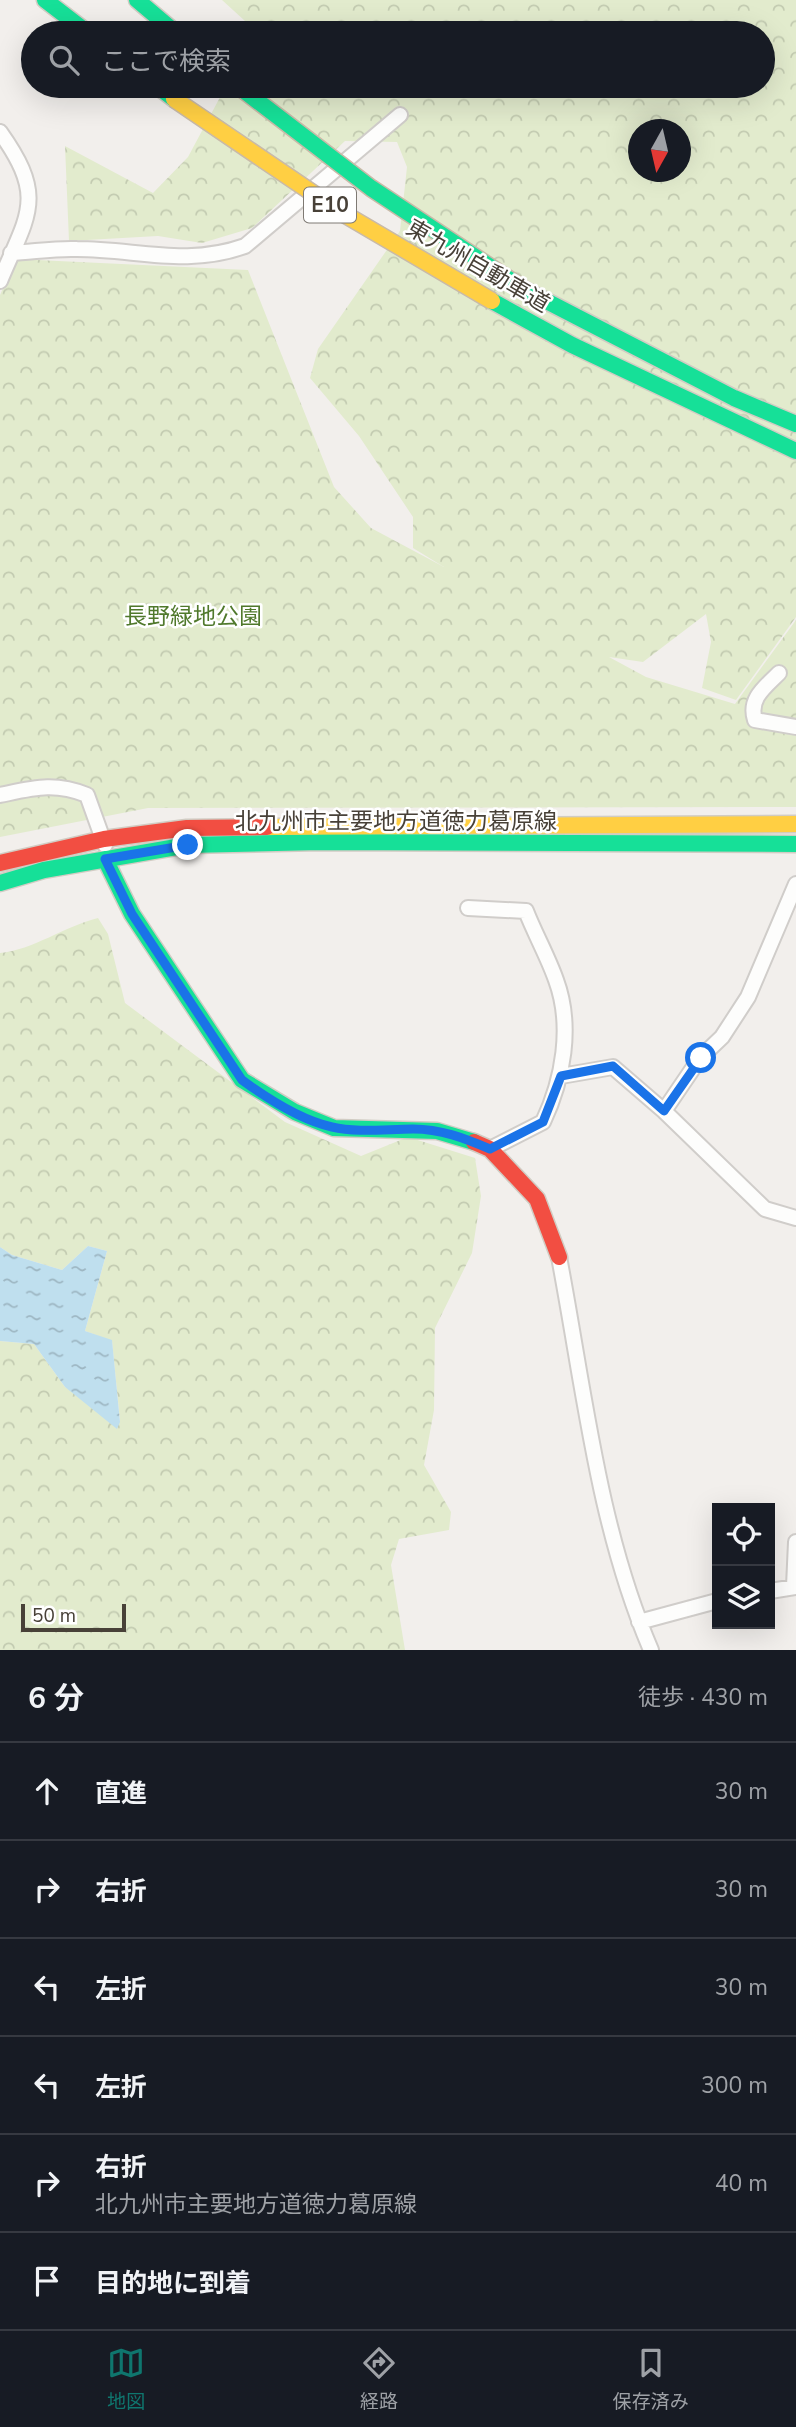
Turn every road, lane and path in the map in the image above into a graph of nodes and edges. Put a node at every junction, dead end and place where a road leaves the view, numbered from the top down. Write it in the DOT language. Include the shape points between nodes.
graph roads {
  1 [pos="45,0"];
  2 [pos="137,0"];
  3 [pos="72,21"];
  4 [pos="162,21"];
  5 [pos="173,98"];
  6 [pos="254,98"];
  7 [pos="400,115"];
  8 [pos="0,132"];
  9 [pos="11,253"];
  10 [pos="0,281"];
  11 [pos="796,424"];
  12 [pos="796,451"];
  13 [pos="779,673"];
  14 [pos="796,727"];
  15 [pos="0,795"];
  16 [pos="796,824"];
  17 [pos="104,839"];
  18 [pos="796,844"];
  19 [pos="105,859"];
  20 [pos="0,863"];
  21 [pos="0,883"];
  22 [pos="796,884"];
  23 [pos="468,908"];
  24 [pos="561,1076"];
  25 [pos="664,1111"];
  26 [pos="490,1149"];
  27 [pos="796,1217"];
  28 [pos="559,1257"];
  29 [pos="796,1542"];
  30 [pos="795,1586"];
  31 [pos="775,1590"];
  32 [pos="712,1602"];
  33 [pos="639,1622"];
  34 [pos="651,1650"];
  1 -- 3 [label="main road"];
  2 -- 4 [label="main road"];
  5 -- 12 [label="main road, 東九州自動車道 / E10, bridge" via="339,211 492,301 572,345"];
  6 -- 11 [label="main road, 東九州自動車道 / E10, bridge" via="371,188 525,290 734,398"];
  7 -- 9 [label="street" via="245,246 224,254 176,258 77,249"];
  8 -- 9 [label="street" via="18,157 30,193 28,219"];
  9 -- 10 [label="street"];
  13 -- 14 [label="street" via="755,698 751,710 755,720"];
  15 -- 17 [label="street" via="65,787 87,795"];
  16 -- 17 [label="main road, 北九州市主要地方道徳力葛原線" via="187,828"];
  17 -- 19 [label="street"];
  17 -- 20 [label="main road, 北九州市主要地方道徳力葛原線"];
  18 -- 19 [label="main road, 北九州市主要地方道徳力葛原線" via="188,845"];
  19 -- 21 [label="main road, 北九州市主要地方道徳力葛原線"];
  19 -- 26 [label="main road" via="132,914 242,1080 295,1112 334,1128 437,1131"];
  22 -- 25 [label="street" via="748,997"];
  23 -- 24 [label="street" via="526,911 565,1010"];
  24 -- 25 [label="street" via="613,1066"];
  24 -- 26 [label="street" via="543,1122"];
  25 -- 27 [label="street" via="765,1209"];
  26 -- 28 [label="main road" via="537,1199"];
  28 -- 33 [label="street" via="606,1508"];
  29 -- 30 [label="street"];
  30 -- 31 [label="street"];
  32 -- 33 [label="street"];
  33 -- 34 [label="street"];
}
